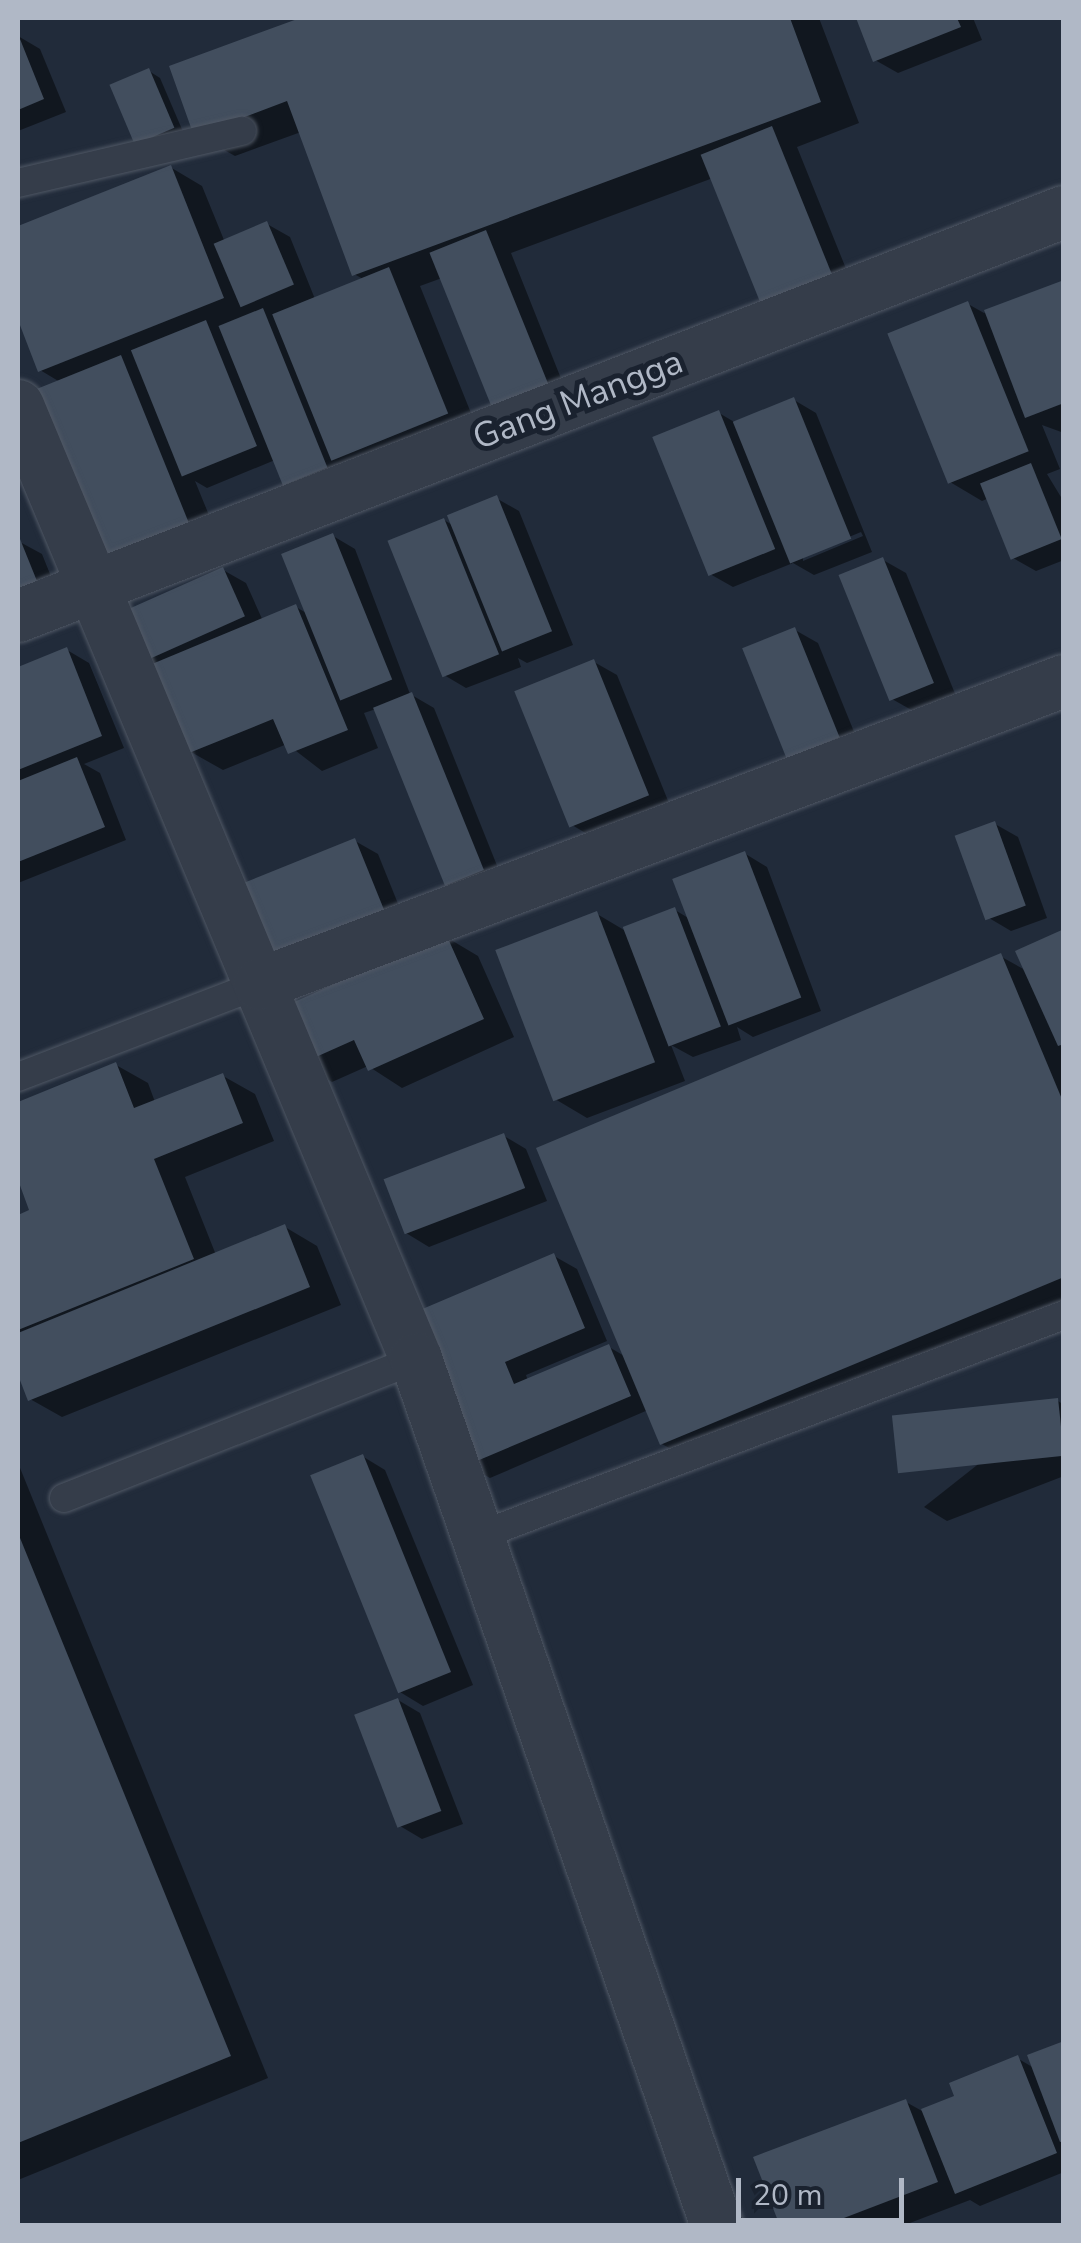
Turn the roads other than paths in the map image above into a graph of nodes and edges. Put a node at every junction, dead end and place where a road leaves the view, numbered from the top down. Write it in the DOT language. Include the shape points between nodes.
graph roads {
  1 [pos="242,131"];
  2 [pos="18,183"];
  3 [pos="1064,212"];
  4 [pos="18,406"];
  5 [pos="92,587"];
  6 [pos="18,616"];
  7 [pos="1064,681"];
  8 [pos="260,984"];
  9 [pos="18,1077"];
  10 [pos="1064,1315"];
  11 [pos="416,1359"];
  12 [pos="64,1498"];
  13 [pos="481,1536"];
  14 [pos="716,2226"];
  1 -- 2 [label="lane"];
  3 -- 5 [label="street, Gang Mangga"];
  4 -- 5 [label="street"];
  5 -- 6 [label="street, Gang Mangga"];
  5 -- 8 [label="street"];
  7 -- 8 [label="street"];
  8 -- 9 [label="lane"];
  8 -- 11 [label="street"];
  10 -- 13 [label="lane"];
  11 -- 12 [label="lane"];
  11 -- 13 [label="street"];
  13 -- 14 [label="street"];
}
